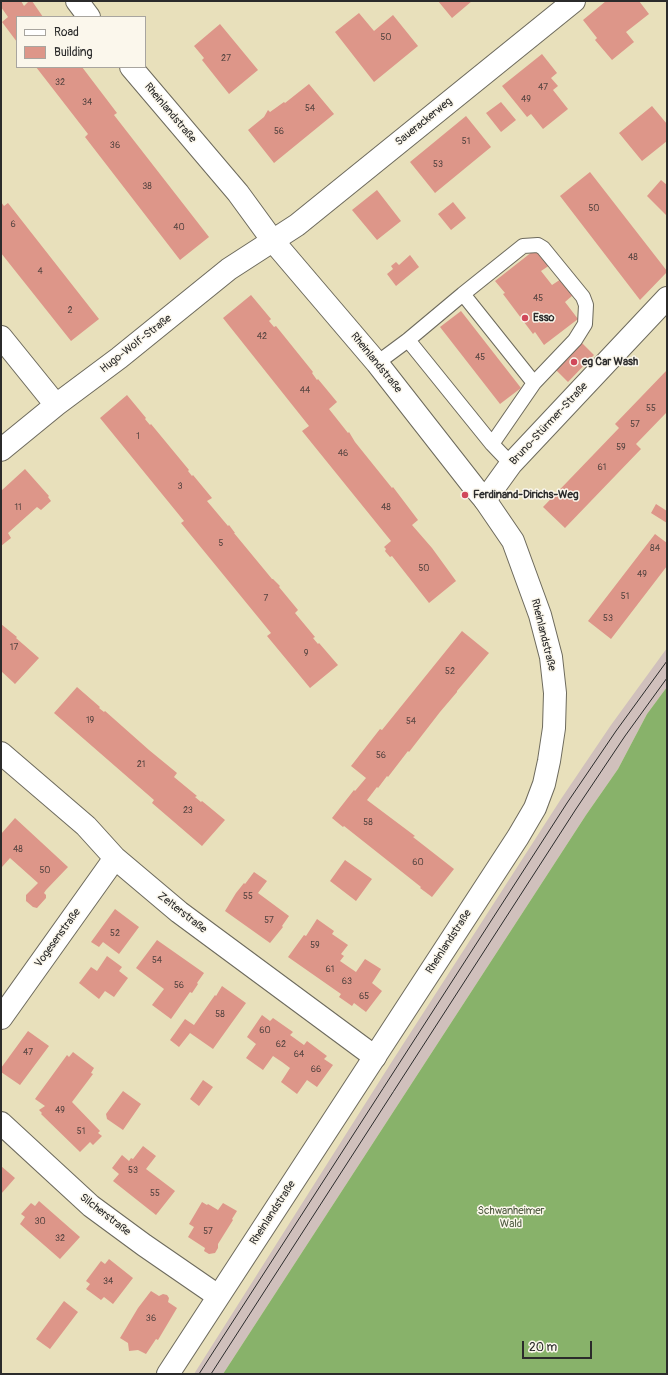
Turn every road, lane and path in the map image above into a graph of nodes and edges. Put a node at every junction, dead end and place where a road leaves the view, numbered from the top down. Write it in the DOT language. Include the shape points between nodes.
graph roads {
  1 [pos="77,1"];
  2 [pos="574,1"];
  3 [pos="88,16"];
  4 [pos="132,68"];
  5 [pos="272,241"];
  6 [pos="463,294"];
  7 [pos="667,298"];
  8 [pos="1,337"];
  9 [pos="408,340"];
  10 [pos="377,363"];
  11 [pos="534,383"];
  12 [pos="56,405"];
  13 [pos="492,444"];
  14 [pos="1,450"];
  15 [pos="510,464"];
  16 [pos="485,500"];
  17 [pos="1,753"];
  18 [pos="115,858"];
  19 [pos="1,1018"];
  20 [pos="375,1057"];
  21 [pos="1,1123"];
  22 [pos="218,1296"];
  23 [pos="168,1374"];
  1 -- 3 [label="street"];
  2 -- 5 [label="street, Sauerackerweg" via="303,220"];
  4 -- 5 [label="street, Rheinlandstraße" via="238,193"];
  5 -- 10 [label="street, Rheinlandstraße"];
  5 -- 12 [label="street, Hugo-Wolf-Straße" via="229,269"];
  6 -- 9 [label="lane"];
  6 -- 11 [label="lane"];
  6 -- 11 [label="lane" via="523,246 538,245 583,296 586,305 585,324 575,340"];
  7 -- 15 [label="street, Bruno-Stürmer-Straße"];
  8 -- 12 [label="street"];
  9 -- 10 [label="lane"];
  9 -- 13 [label="lane"];
  10 -- 16 [label="street, Rheinlandstraße"];
  11 -- 13 [label="lane"];
  12 -- 14 [label="street, Hugo-Wolf-Straße"];
  13 -- 15 [label="lane"];
  15 -- 16 [label="street, Bruno-Stürmer-Straße"];
  16 -- 20 [label="street, Rheinlandstraße" via="514,541 540,615 551,657 555,693 554,728 549,761 535,808 518,837"];
  17 -- 18 [label="street, Zelterstraße" via="86,826"];
  18 -- 19 [label="street, Vogesenstraße"];
  18 -- 20 [label="street, Zelterstraße" via="179,912"];
  20 -- 22 [label="street, Rheinlandstraße"];
  21 -- 22 [label="street, Silcherstraße" via="91,1206"];
  22 -- 23 [label="street, Rheinlandstraße"];
}
